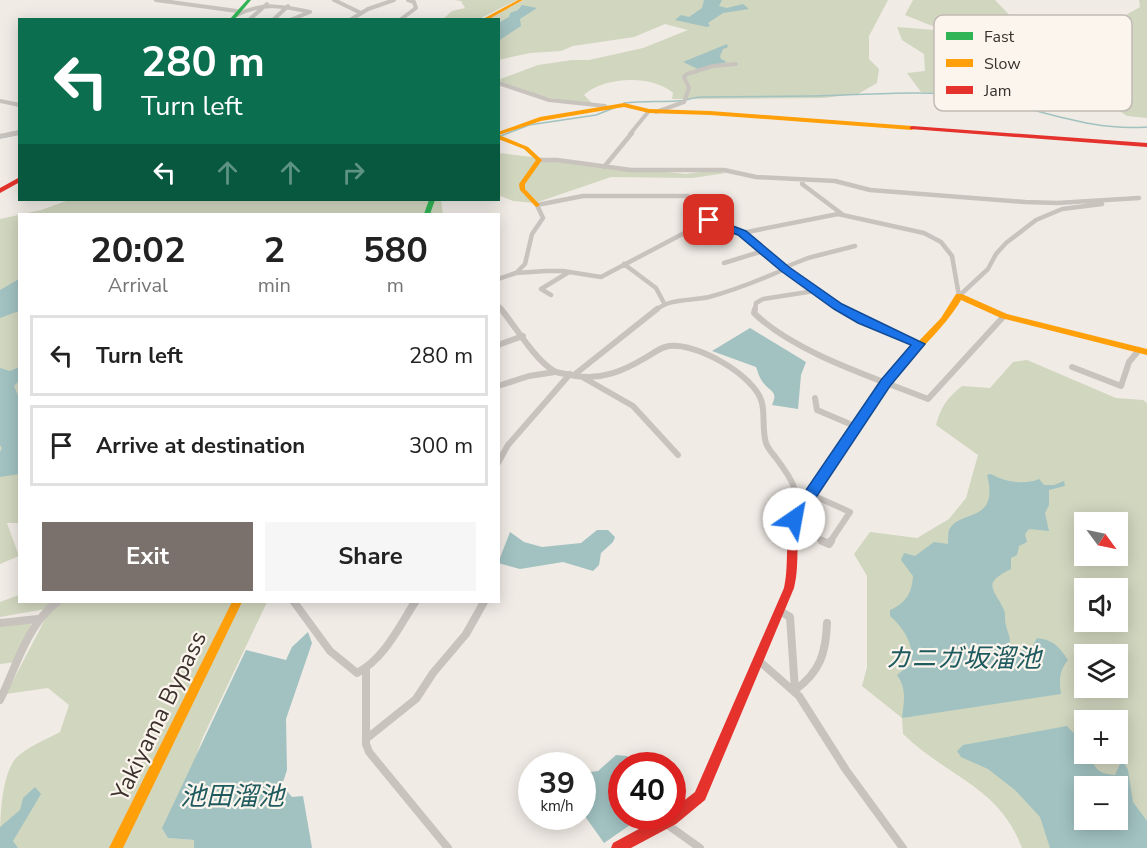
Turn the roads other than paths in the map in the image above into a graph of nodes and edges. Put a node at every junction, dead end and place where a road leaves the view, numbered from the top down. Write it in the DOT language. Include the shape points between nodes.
graph roads {
  1 [pos="156,0"];
  2 [pos="249,0"];
  3 [pos="334,0"];
  4 [pos="394,0"];
  5 [pos="408,0"];
  6 [pos="521,0"];
  7 [pos="267,4"];
  8 [pos="288,6"];
  9 [pos="361,13"];
  10 [pos="233,17"];
  11 [pos="251,18"];
  12 [pos="275,18"];
  13 [pos="295,18"];
  14 [pos="353,18"];
  15 [pos="403,18"];
  16 [pos="487,18"];
  17 [pos="736,64"];
  18 [pos="500,84"];
  19 [pos="0,101"];
  20 [pos="18,105"];
  21 [pos="608,106"];
  22 [pos="653,111"];
  23 [pos="18,132"];
  24 [pos="0,136"];
  25 [pos="500,137"];
  26 [pos="500,137"];
  27 [pos="1147,145"];
  28 [pos="539,160"];
  29 [pos="604,167"];
  30 [pos="18,180"];
  31 [pos="803,180"];
  32 [pos="0,191"];
  33 [pos="1147,197"];
  34 [pos="1139,198"];
  35 [pos="537,205"];
  36 [pos="843,214"];
  37 [pos="709,220"];
  38 [pos="742,233"];
  39 [pos="855,246"];
  40 [pos="763,251"];
  41 [pos="724,262"];
  42 [pos="624,264"];
  43 [pos="784,268"];
  44 [pos="570,271"];
  45 [pos="516,273"];
  46 [pos="500,278"];
  47 [pos="814,291"];
  48 [pos="551,295"];
  49 [pos="959,297"];
  50 [pos="664,303"];
  51 [pos="500,307"];
  52 [pos="1004,316"];
  53 [pos="523,336"];
  54 [pos="500,344"];
  55 [pos="919,344"];
  56 [pos="1143,351"];
  57 [pos="1072,367"];
  58 [pos="555,372"];
  59 [pos="572,375"];
  60 [pos="584,377"];
  61 [pos="885,383"];
  62 [pos="500,385"];
  63 [pos="815,398"];
  64 [pos="856,427"];
  65 [pos="678,455"];
  66 [pos="500,459"];
  67 [pos="810,494"];
  68 [pos="793,523"];
  69 [pos="55,603"];
  70 [pos="237,603"];
  71 [pos="295,603"];
  72 [pos="414,603"];
  73 [pos="483,603"];
  74 [pos="780,611"];
  75 [pos="38,619"];
  76 [pos="0,623"];
  77 [pos="827,623"];
  78 [pos="757,660"];
  79 [pos="366,669"];
  80 [pos="795,690"];
  81 [pos="0,700"];
  82 [pos="366,739"];
  83 [pos="686,809"];
  84 [pos="653,830"];
  85 [pos="676,830"];
  86 [pos="624,846"];
  87 [pos="116,848"];
  88 [pos="448,848"];
  89 [pos="700,848"];
  90 [pos="903,848"];
  1 -- 10 [label="street"];
  2 -- 10 [label="main road"];
  3 -- 9 [label="street"];
  4 -- 9 [label="street"];
  5 -- 15 [label="street" via="416,8"];
  6 -- 16 [label="main road"];
  7 -- 8 [label="street"];
  7 -- 10 [label="street" via="254,3"];
  7 -- 11 [label="street"];
  8 -- 12 [label="street"];
  8 -- 13 [label="street" via="310,12"];
  9 -- 14 [label="street"];
  17 -- 22 [label="street" via="713,66 685,76 689,88 684,102"];
  18 -- 21 [label="street" via="549,100"];
  19 -- 20 [label="street"];
  21 -- 22 [label="main road"];
  21 -- 25 [label="main road" via="540,119"];
  22 -- 27 [label="main road"];
  22 -- 29 [label="street"];
  23 -- 24 [label="street"];
  26 -- 28 [label="main road" via="533,152"];
  28 -- 29 [label="street"];
  28 -- 35 [label="main road" via="522,184"];
  29 -- 31 [label="street" via="712,169"];
  30 -- 32 [label="main road"];
  31 -- 34 [label="street" via="870,190 1025,202"];
  31 -- 36 [label="street" via="802,184"];
  33 -- 34 [label="street"];
  34 -- 49 [label="street" via="1062,209 1036,220 1006,243 988,269"];
  35 -- 37 [label="street" via="584,196 688,196"];
  35 -- 45 [label="street" via="543,218 532,234 525,264"];
  36 -- 38 [label="street"];
  36 -- 49 [label="street" via="876,224 922,230 938,240 956,263 955,290"];
  37 -- 38 [label="street"];
  37 -- 42 [label="street"];
  38 -- 40 [label="street"];
  39 -- 43 [label="street"];
  40 -- 41 [label="street"];
  40 -- 43 [label="street"];
  42 -- 44 [label="street" via="601,277"];
  42 -- 50 [label="street" via="656,288"];
  43 -- 47 [label="street"];
  43 -- 50 [label="street" via="747,286"];
  44 -- 45 [label="street"];
  44 -- 48 [label="street" via="541,289"];
  45 -- 46 [label="street"];
  47 -- 55 [label="street" via="862,320"];
  47 -- 61 [label="street" via="763,299 756,303 754,313 763,324 788,338"];
  49 -- 52 [label="main road"];
  49 -- 55 [label="main road" via="950,314"];
  50 -- 59 [label="street"];
  51 -- 53 [label="street"];
  52 -- 56 [label="main road"];
  52 -- 61 [label="street" via="928,399"];
  53 -- 54 [label="street"];
  53 -- 58 [label="street"];
  55 -- 61 [label="main road"];
  56 -- 57 [label="street" via="1129,362 1120,386"];
  58 -- 59 [label="street"];
  58 -- 62 [label="street"];
  59 -- 60 [label="street"];
  59 -- 66 [label="street" via="508,445"];
  60 -- 65 [label="street" via="633,406"];
  60 -- 68 [label="street" via="610,375 664,347 675,346 694,350 739,373 762,402 766,446 794,483 797,496"];
  61 -- 64 [label="main road"];
  63 -- 64 [label="street" via="817,410"];
  64 -- 67 [label="main road"];
  67 -- 68 [label="main road"];
  67 -- 68 [label="street" via="850,513 829,544"];
  68 -- 74 [label="main road" via="790,532 794,566"];
  69 -- 75 [label="street"];
  70 -- 87 [label="main road, Yakiyama Bypass"];
  71 -- 79 [label="street" via="342,663 357,673"];
  72 -- 79 [label="street"];
  73 -- 82 [label="street" via="466,634 416,699"];
  74 -- 78 [label="main road"];
  74 -- 80 [label="street" via="790,617"];
  75 -- 76 [label="street"];
  75 -- 81 [label="street"];
  77 -- 80 [label="street" via="825,648 817,672"];
  78 -- 80 [label="street"];
  78 -- 83 [label="main road" via="699,796"];
  79 -- 82 [label="street"];
  80 -- 90 [label="street" via="846,770"];
  82 -- 88 [label="street" via="369,752"];
  84 -- 86 [label="main road"];
  85 -- 89 [label="street"];
}
